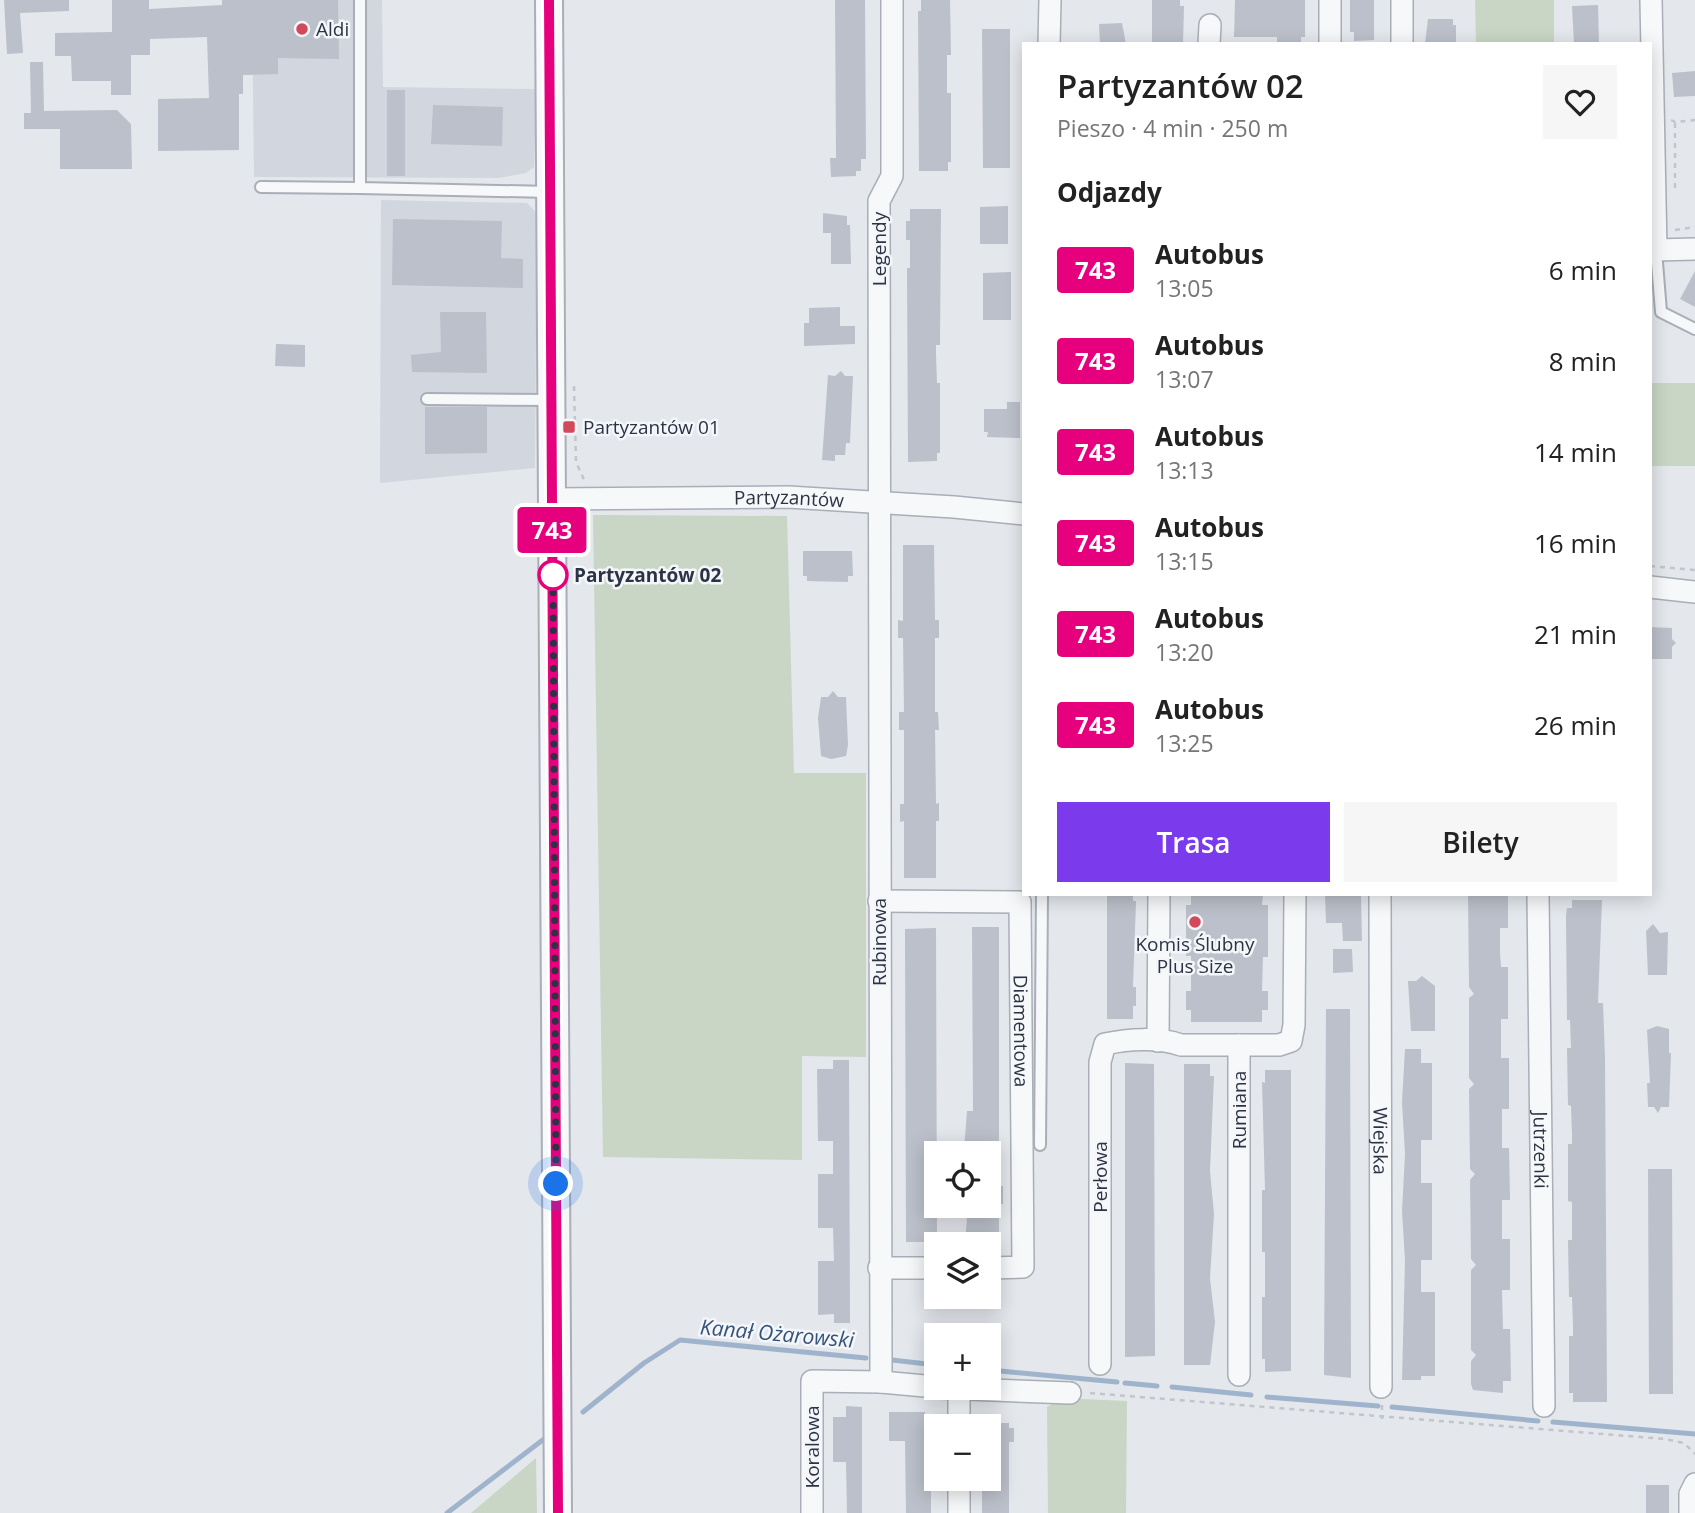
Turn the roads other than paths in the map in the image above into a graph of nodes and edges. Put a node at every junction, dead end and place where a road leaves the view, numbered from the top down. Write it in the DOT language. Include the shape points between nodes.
graph roads {
  1 [pos="360,0"];
  2 [pos="549,0"];
  3 [pos="892,0"];
  4 [pos="1050,0"];
  5 [pos="1329,0"];
  6 [pos="1402,0"];
  7 [pos="1651,0"];
  8 [pos="1049,42"];
  9 [pos="1330,42"];
  10 [pos="1402,42"];
  11 [pos="1652,42"];
  12 [pos="1652,50"];
  13 [pos="261,187"];
  14 [pos="360,188"];
  15 [pos="550,192"];
  16 [pos="1695,249"];
  17 [pos="1656,250"];
  18 [pos="1661,312"];
  19 [pos="1652,318"];
  20 [pos="1695,329"];
  21 [pos="427,400"];
  22 [pos="552,400"];
  23 [pos="552,499"];
  24 [pos="879,502"];
  25 [pos="1022,516"];
  26 [pos="1652,587"];
  27 [pos="1695,592"];
  28 [pos="1042,896"];
  29 [pos="1158,896"];
  30 [pos="1295,896"];
  31 [pos="1380,896"];
  32 [pos="1538,896"];
  33 [pos="878,901"];
  34 [pos="1158,1041"];
  35 [pos="1239,1045"];
  36 [pos="1040,1145"];
  37 [pos="879,1268"];
  38 [pos="924,1268"];
  39 [pos="1001,1268"];
  40 [pos="1100,1364"];
  41 [pos="1239,1375"];
  42 [pos="881,1382"];
  43 [pos="924,1386"];
  44 [pos="1381,1387"];
  45 [pos="1001,1390"];
  46 [pos="1070,1393"];
  47 [pos="1544,1406"];
  48 [pos="1695,1484"];
  49 [pos="959,1491"];
  50 [pos="558,1513"];
  51 [pos="812,1513"];
  52 [pos="958,1513"];
  53 [pos="1690,1513"];
  1 -- 14 [label="lane"];
  2 -- 15 [label="street"];
  3 -- 24 [label="street, Legendy" via="892,176 879,201"];
  4 -- 8 [label="street"];
  5 -- 9 [label="street"];
  6 -- 10 [label="street"];
  7 -- 11 [label="street"];
  12 -- 17 [label="street"];
  13 -- 14 [label="lane"];
  14 -- 15 [label="lane"];
  15 -- 22 [label="street"];
  16 -- 17 [label="street"];
  17 -- 18 [label="lane"];
  18 -- 19 [label="lane"];
  18 -- 20 [label="lane"];
  21 -- 22 [label="lane"];
  22 -- 23 [label="street"];
  23 -- 24 [label="street, Partyzantów" via="788,497"];
  23 -- 50 [label="street"];
  24 -- 25 [label="street, Partyzantów"];
  24 -- 33 [label="street, Rubinowa"];
  26 -- 27 [label="street"];
  28 -- 36 [label="lane"];
  29 -- 34 [label="street"];
  30 -- 35 [label="street, Rumiana" via="1291,1041"];
  31 -- 44 [label="street, Wiejska"];
  32 -- 47 [label="street, Jutrzenki"];
  33 -- 37 [label="street, Rubinowa"];
  33 -- 39 [label="street, Diamentowa" via="1020,902 1023,1268"];
  34 -- 35 [label="street"];
  34 -- 40 [label="street, Perłowa" via="1105,1044 1100,1062"];
  35 -- 41 [label="street, Rumiana"];
  37 -- 38 [label="street"];
  37 -- 42 [label="street, Rubinowa"];
  42 -- 43 [label="street"];
  42 -- 51 [label="street, Koralowa" via="812,1381"];
  45 -- 46 [label="street"];
  48 -- 53 [label="street"];
  49 -- 52 [label="street"];
}
